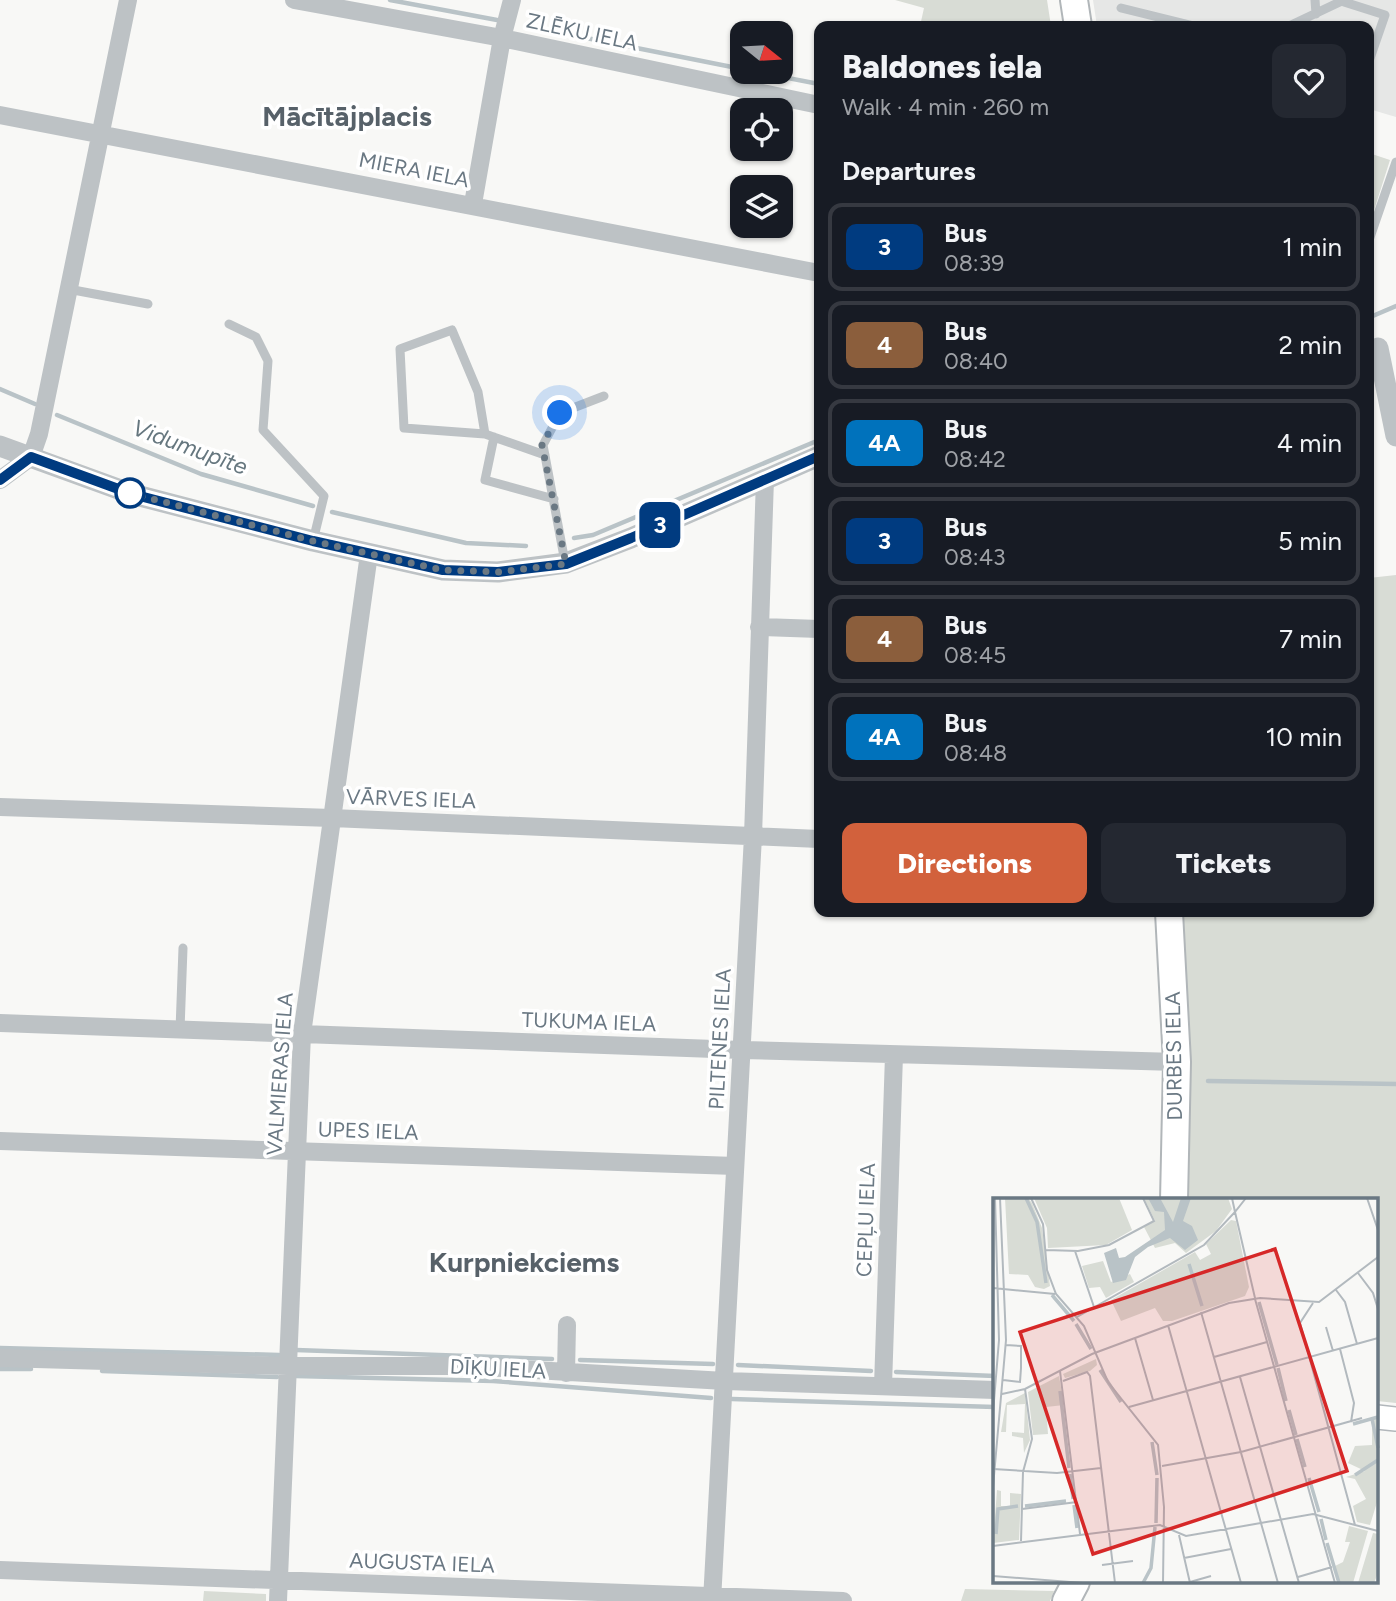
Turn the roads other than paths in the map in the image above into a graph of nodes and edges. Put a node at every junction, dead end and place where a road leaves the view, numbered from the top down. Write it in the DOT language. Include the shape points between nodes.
graph roads {
  1 [pos="128,0"];
  2 [pos="295,0"];
  3 [pos="512,0"];
  4 [pos="1074,0"];
  5 [pos="1315,0"];
  6 [pos="1344,1"];
  7 [pos="325,3"];
  8 [pos="1121,8"];
  9 [pos="1316,14"];
  10 [pos="1077,21"];
  11 [pos="1174,21"];
  12 [pos="1300,21"];
  13 [pos="502,38"];
  14 [pos="1374,47"];
  15 [pos="814,104"];
  16 [pos="0,115"];
  17 [pos="99,134"];
  18 [pos="1396,162"];
  19 [pos="473,205"];
  20 [pos="1374,226"];
  21 [pos="814,272"];
  22 [pos="68,289"];
  23 [pos="148,304"];
  24 [pos="229,324"];
  25 [pos="1381,347"];
  26 [pos="604,396"];
  27 [pos="490,435"];
  28 [pos="1396,436"];
  29 [pos="0,446"];
  30 [pos="545,455"];
  31 [pos="31,457"];
  32 [pos="814,458"];
  33 [pos="765,479"];
  34 [pos="0,480"];
  35 [pos="554,499"];
  36 [pos="313,541"];
  37 [pos="369,554"];
  38 [pos="566,564"];
  39 [pos="759,627"];
  40 [pos="814,629"];
  41 [pos="0,807"];
  42 [pos="332,818"];
  43 [pos="753,836"];
  44 [pos="814,839"];
  45 [pos="1169,917"];
  46 [pos="183,948"];
  47 [pos="0,1023"];
  48 [pos="180,1030"];
  49 [pos="302,1034"];
  50 [pos="742,1050"];
  51 [pos="894,1055"];
  52 [pos="1177,1062"];
  53 [pos="0,1140"];
  54 [pos="297,1152"];
  55 [pos="736,1166"];
  56 [pos="1174,1198"];
  57 [pos="567,1325"];
  58 [pos="0,1357"];
  59 [pos="287,1366"];
  60 [pos="566,1373"];
  61 [pos="725,1381"];
  62 [pos="883,1386"];
  63 [pos="993,1390"];
  64 [pos="1378,1417"];
  65 [pos="1396,1419"];
  66 [pos="0,1570"];
  67 [pos="279,1581"];
  68 [pos="1075,1584"];
  69 [pos="712,1598"];
  70 [pos="278,1601"];
  71 [pos="843,1601"];
  72 [pos="1066,1601"];
  1 -- 17 [label="street"];
  2 -- 7 [label="street, ZLĒKU IELA"];
  3 -- 13 [label="street"];
  4 -- 10 [label="main road"];
  5 -- 9 [label="lane"];
  6 -- 9 [label="lane"];
  6 -- 14 [label="lane" via="1385,15"];
  7 -- 13 [label="street, ZLĒKU IELA"];
  8 -- 11 [label="lane"];
  9 -- 12 [label="lane"];
  13 -- 15 [label="street, ZLĒKU IELA"];
  13 -- 19 [label="street"];
  16 -- 17 [label="street, MIERA IELA"];
  17 -- 19 [label="street, MIERA IELA"];
  17 -- 22 [label="street"];
  18 -- 20 [label="lane"];
  19 -- 21 [label="street, MIERA IELA"];
  22 -- 23 [label="lane"];
  22 -- 31 [label="street"];
  24 -- 36 [label="lane" via="256,337 268,361 263,430 324,496"];
  25 -- 28 [label="street"];
  26 -- 30 [label="lane" via="560,413 542,445"];
  27 -- 27 [label="lane" via="452,330 400,349 404,428"];
  27 -- 30 [label="lane"];
  27 -- 35 [label="lane" via="485,480"];
  29 -- 31 [label="street"];
  30 -- 35 [label="lane"];
  31 -- 34 [label="street"];
  31 -- 36 [label="street" via="132,494"];
  32 -- 33 [label="street"];
  33 -- 38 [label="street"];
  33 -- 39 [label="street, PILTENES IELA"];
  35 -- 38 [label="lane"];
  36 -- 37 [label="street"];
  37 -- 38 [label="street" via="443,570 498,572"];
  37 -- 42 [label="street, VALMIERAS IELA"];
  39 -- 40 [label="street"];
  39 -- 43 [label="street, PILTENES IELA"];
  41 -- 42 [label="street, VĀRVES IELA"];
  42 -- 43 [label="street, VĀRVES IELA"];
  42 -- 49 [label="street, VALMIERAS IELA"];
  43 -- 44 [label="street, VĀRVES IELA"];
  43 -- 50 [label="street, PILTENES IELA"];
  45 -- 52 [label="main road, DURBES IELA"];
  46 -- 48 [label="lane"];
  47 -- 48 [label="street, TUKUMA IELA"];
  48 -- 49 [label="street, TUKUMA IELA"];
  49 -- 50 [label="street, TUKUMA IELA"];
  49 -- 54 [label="street, VALMIERAS IELA"];
  50 -- 51 [label="street, TUKUMA IELA"];
  50 -- 55 [label="street, PILTENES IELA"];
  51 -- 52 [label="street, TUKUMA IELA"];
  51 -- 62 [label="street, CEPĻU IELA"];
  52 -- 56 [label="main road, DURBES IELA"];
  53 -- 54 [label="street, UPES IELA"];
  54 -- 55 [label="street, UPES IELA"];
  54 -- 59 [label="street, VALMIERAS IELA"];
  55 -- 61 [label="street, PILTENES IELA"];
  57 -- 60 [label="street"];
  58 -- 59 [label="street, DĪĶU IELA"];
  59 -- 60 [label="street, DĪĶU IELA" via="466,1366"];
  59 -- 67 [label="street, VALMIERAS IELA"];
  60 -- 61 [label="street, DĪĶU IELA"];
  61 -- 62 [label="street, DĪĶU IELA"];
  61 -- 69 [label="street, PILTENES IELA"];
  62 -- 63 [label="street, DĪĶU IELA"];
  64 -- 65 [label="main road"];
  66 -- 67 [label="street, AUGUSTA IELA"];
  67 -- 69 [label="street, AUGUSTA IELA"];
  67 -- 70 [label="street, VALMIERAS IELA"];
  68 -- 72 [label="main road"];
  69 -- 71 [label="street, AUGUSTA IELA"];
}
